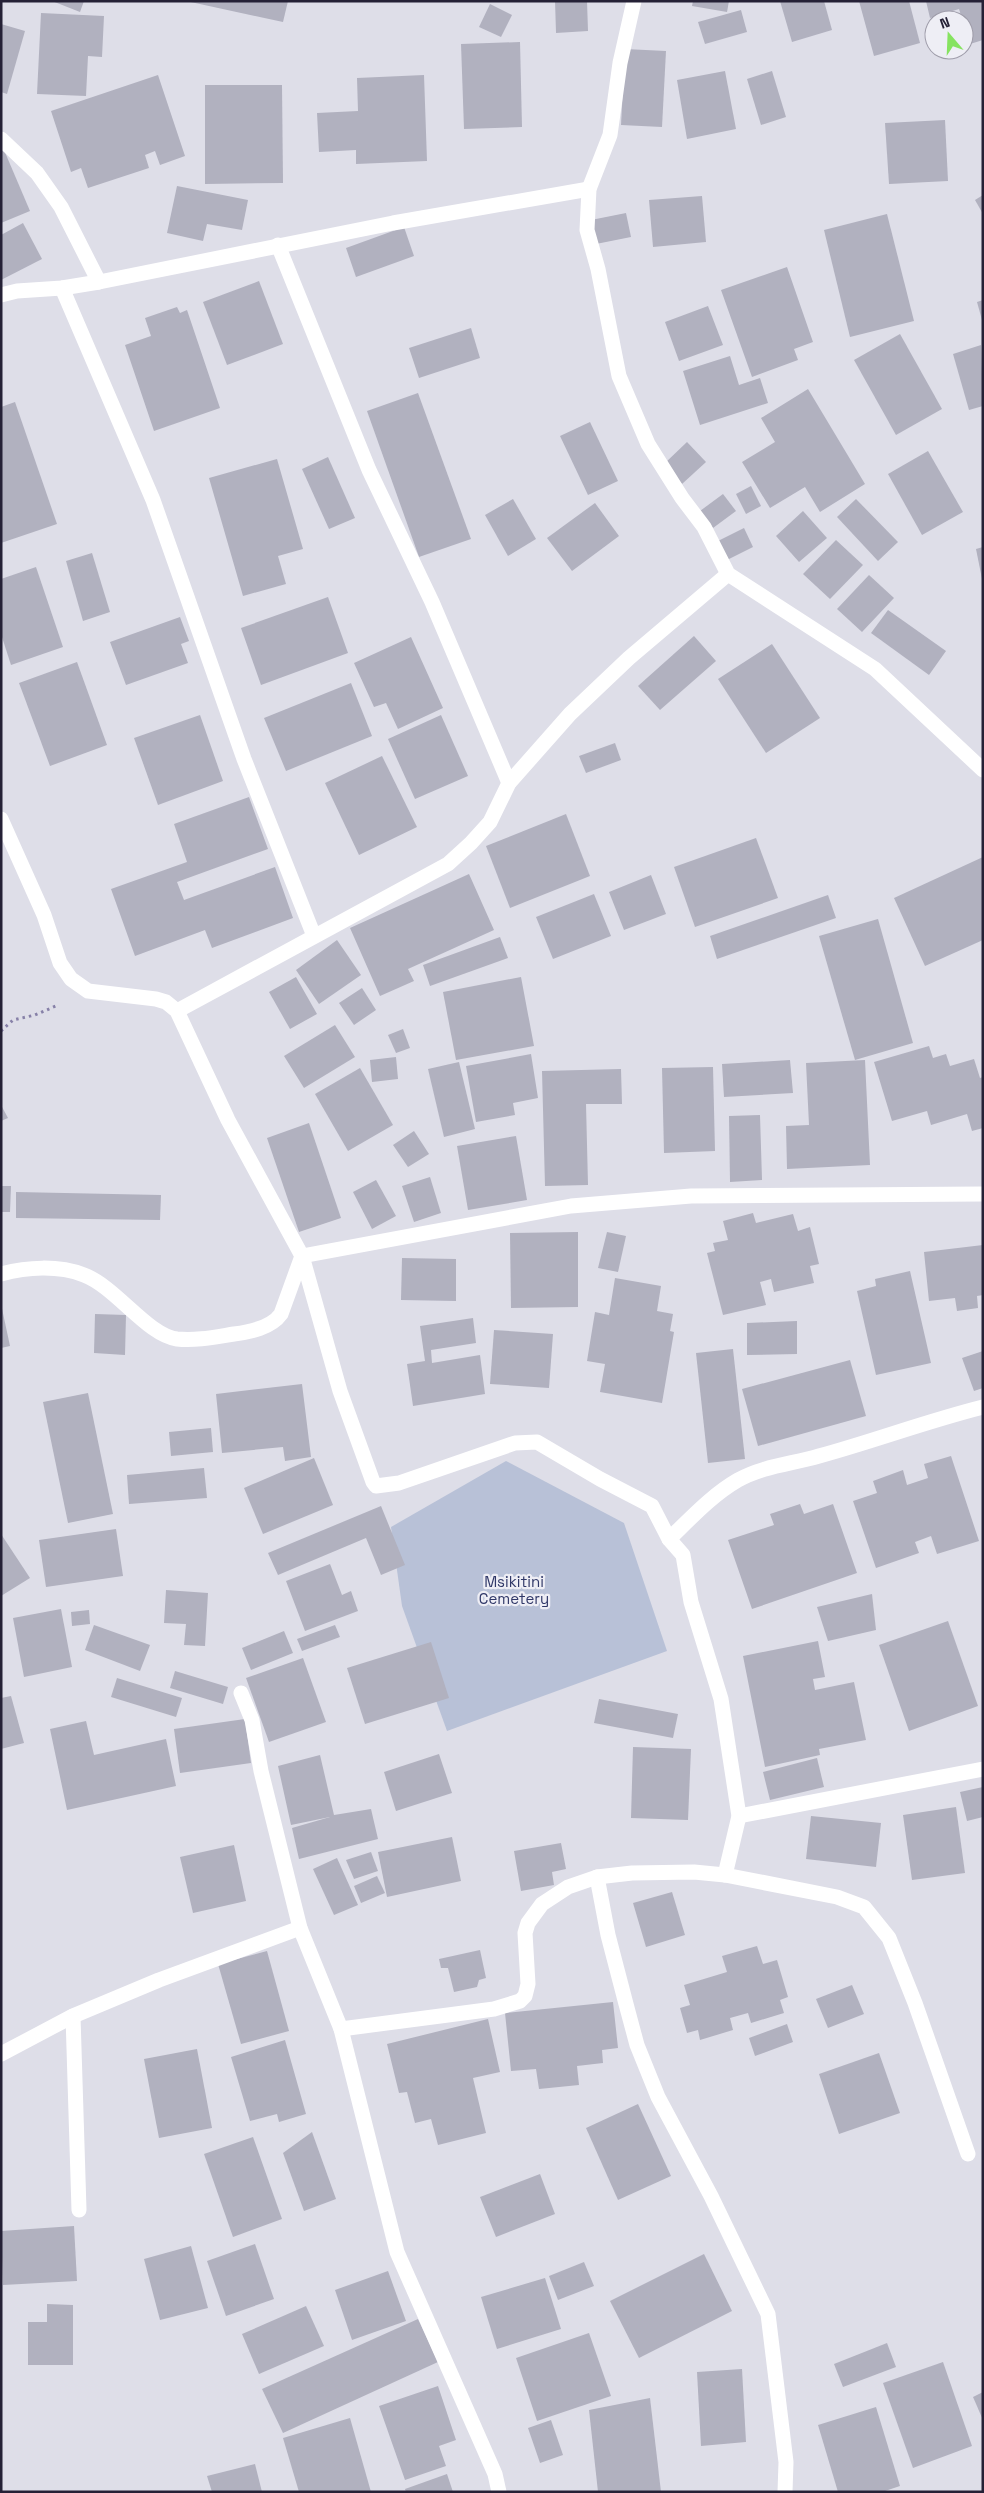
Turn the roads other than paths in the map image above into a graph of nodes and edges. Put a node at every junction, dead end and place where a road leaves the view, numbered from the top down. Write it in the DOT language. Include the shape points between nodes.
graph roads {
  1 [pos="634,1"];
  2 [pos="1,139"];
  3 [pos="589,189"];
  4 [pos="278,245"];
  5 [pos="99,282"];
  6 [pos="62,288"];
  7 [pos="1,295"];
  8 [pos="728,574"];
  9 [pos="983,770"];
  10 [pos="509,783"];
  11 [pos="1,819"];
  12 [pos="314,936"];
  13 [pos="178,1011"];
  14 [pos="983,1194"];
  15 [pos="302,1256"];
  16 [pos="1,1274"];
  17 [pos="983,1407"];
  18 [pos="669,1539"];
  19 [pos="241,1693"];
  20 [pos="983,1769"];
  21 [pos="739,1816"];
  22 [pos="725,1875"];
  23 [pos="597,1877"];
  24 [pos="300,1928"];
  25 [pos="72,2016"];
  26 [pos="341,2029"];
  27 [pos="1,2054"];
  28 [pos="968,2154"];
  29 [pos="79,2210"];
  30 [pos="499,2492"];
  31 [pos="785,2492"];
  1 -- 3 [label="street" via="620,63 610,135"];
  2 -- 5 [label="street" via="37,173 61,207"];
  3 -- 4 [label="street"];
  3 -- 8 [label="street" via="587,230 619,376 648,444 704,527"];
  4 -- 5 [label="street"];
  4 -- 10 [label="street" via="369,470 428,593"];
  5 -- 6 [label="street"];
  6 -- 7 [label="street" via="17,290"];
  6 -- 12 [label="street" via="152,500 244,759"];
  8 -- 9 [label="street" via="875,668"];
  8 -- 10 [label="street" via="629,658 570,714"];
  10 -- 12 [label="street" via="490,822 448,864"];
  11 -- 13 [label="street" via="44,914 60,963 71,979 88,991 156,999"];
  12 -- 13 [label="street"];
  13 -- 15 [label="street" via="228,1120"];
  14 -- 15 [label="street" via="691,1196 572,1206"];
  15 -- 16 [label="street" via="276,1321 244,1332 202,1339 176,1339 158,1331 105,1286 85,1275 64,1269 20,1269"];
  15 -- 18 [label="street" via="340,1391 376,1486 399,1483 515,1443 537,1442 652,1506"];
  17 -- 18 [label="street" via="818,1457 774,1466 740,1479 718,1493"];
  18 -- 21 [label="street" via="683,1555 691,1602 721,1699"];
  19 -- 24 [label="street" via="252,1720 261,1771"];
  20 -- 21 [label="street"];
  21 -- 22 [label="street"];
  22 -- 23 [label="street" via="632,1872"];
  22 -- 28 [label="street" via="837,1897 864,1907 880,1925 889,1938 915,2003"];
  23 -- 26 [label="street" via="568,1887 535,1911 528,1922 525,1933 528,1984 520,2001 494,2009"];
  23 -- 31 [label="street" via="624,1996 658,2097 711,2196 768,2314 786,2462"];
  24 -- 25 [label="street"];
  24 -- 26 [label="street"];
  25 -- 27 [label="street"];
  25 -- 29 [label="street"];
  26 -- 30 [label="street" via="397,2252 495,2474"];
}
